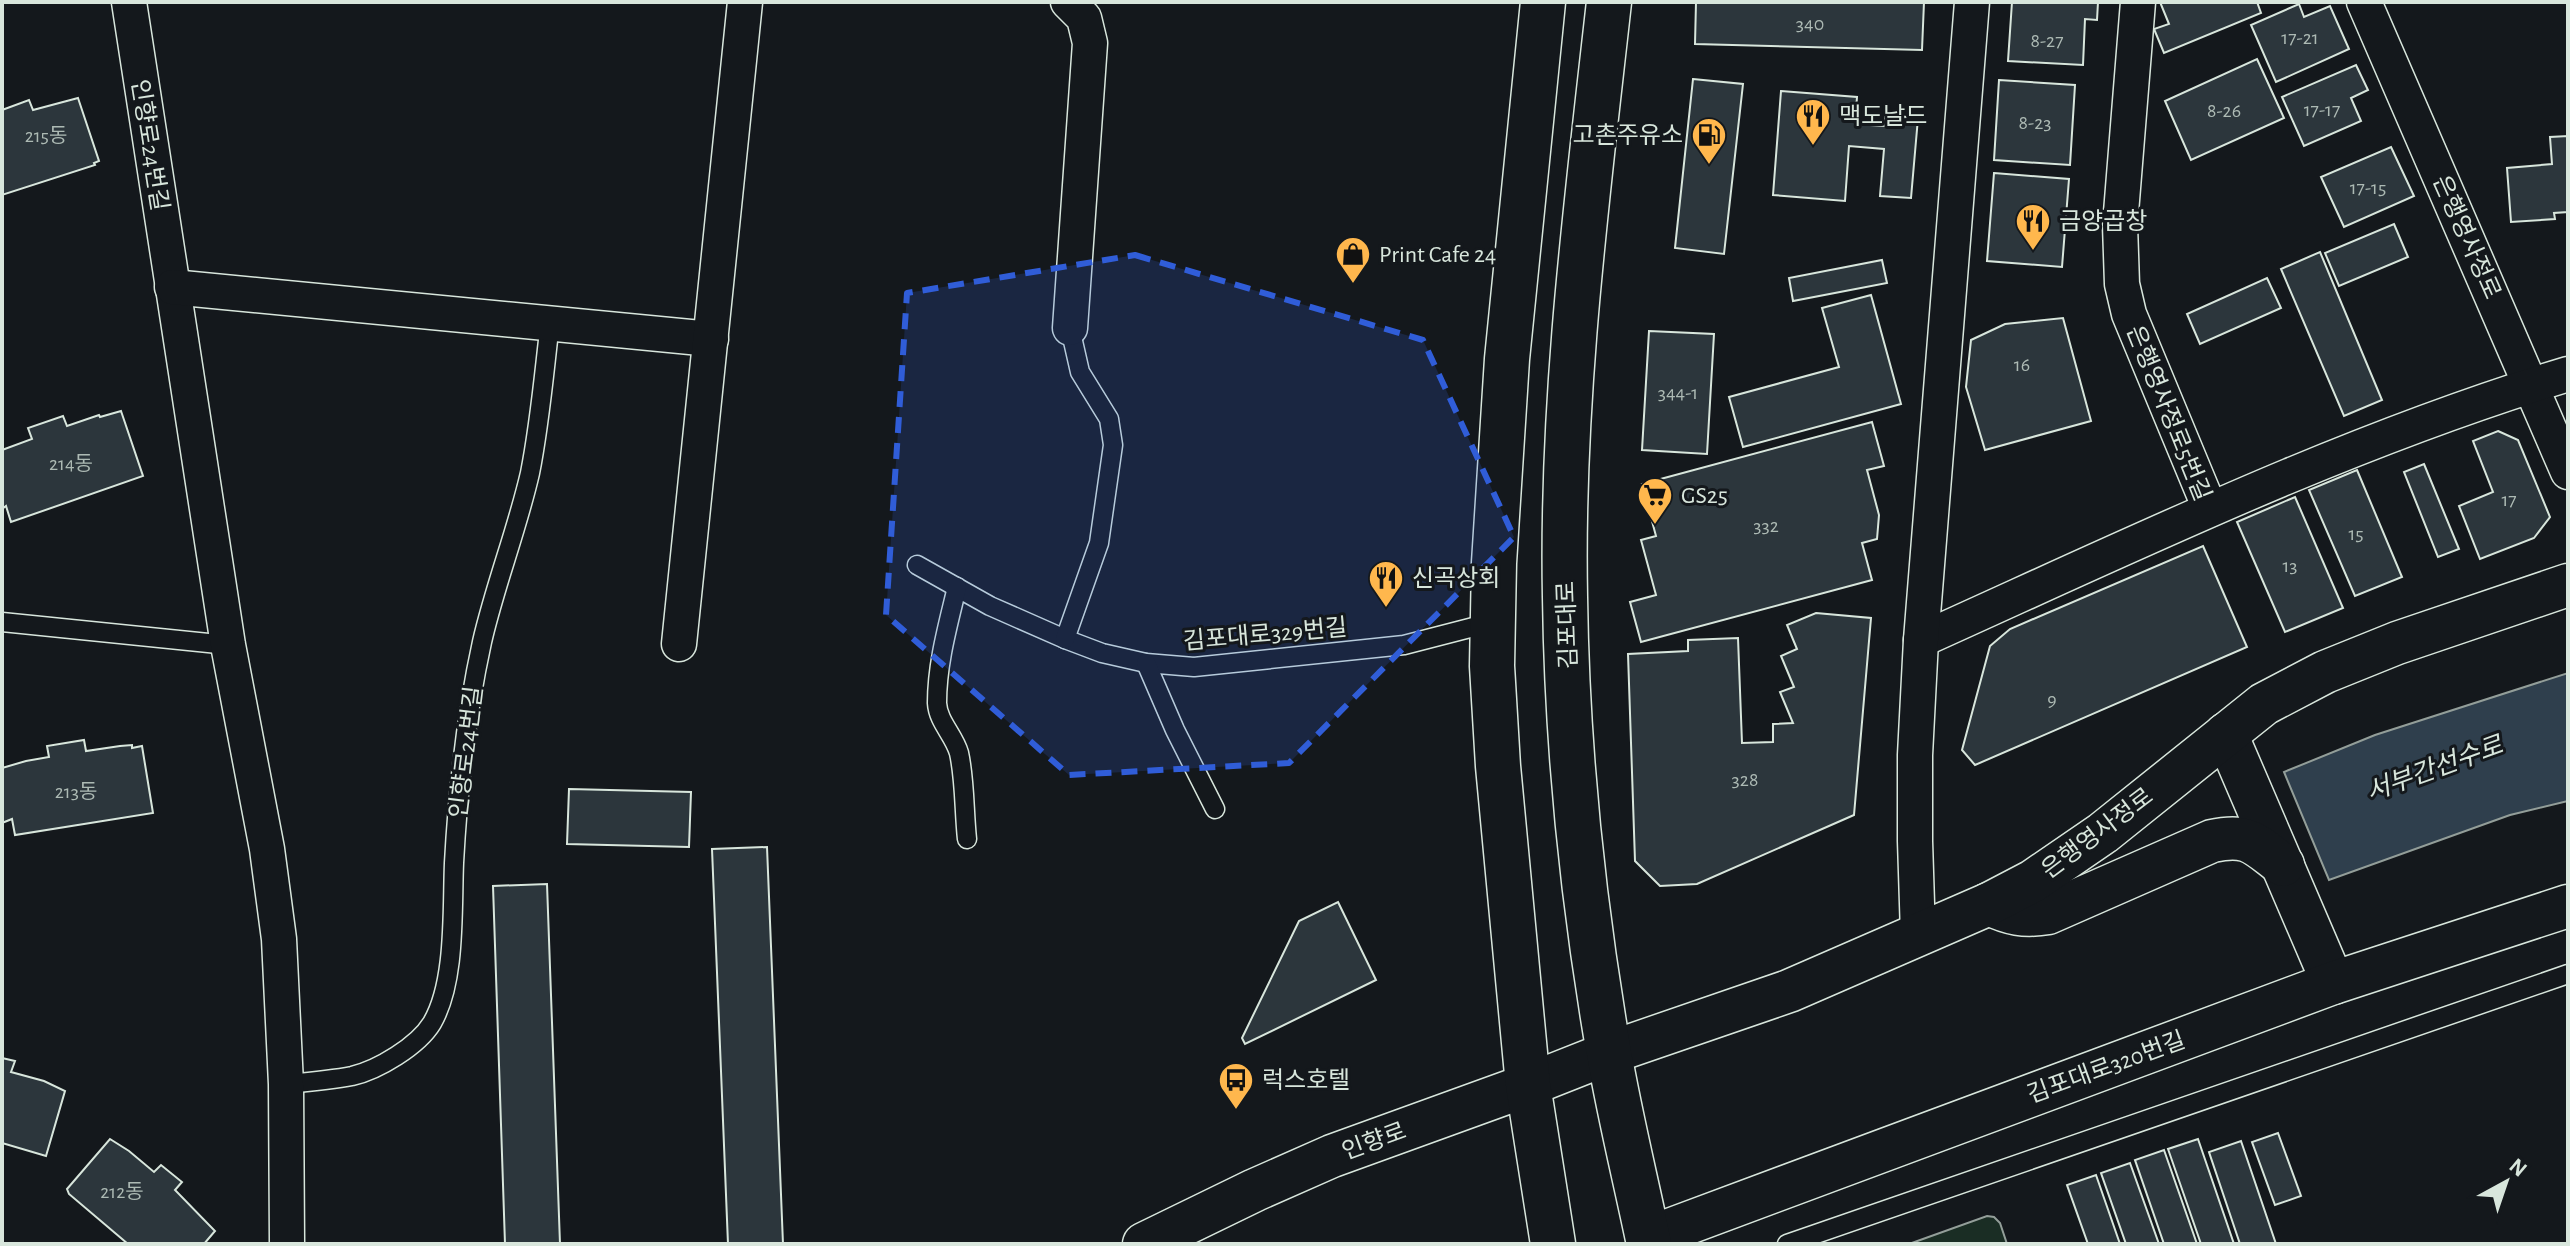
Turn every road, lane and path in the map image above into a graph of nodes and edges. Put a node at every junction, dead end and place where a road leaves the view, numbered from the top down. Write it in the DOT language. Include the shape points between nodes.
graph roads {
  1 [pos="129,2"];
  2 [pos="745,2"];
  3 [pos="1068,2"];
  4 [pos="1543,2"];
  5 [pos="1609,2"];
  6 [pos="1972,2"];
  7 [pos="2138,2"];
  8 [pos="2364,2"];
  9 [pos="172,287"];
  10 [pos="550,323"];
  11 [pos="1070,328"];
  12 [pos="711,339"];
  13 [pos="2568,374"];
  14 [pos="2531,385"];
  15 [pos="2568,472"];
  16 [pos="2210,509"];
  17 [pos="917,565"];
  18 [pos="2568,585"];
  19 [pos="957,587"];
  20 [pos="2,622"];
  21 [pos="1493,622"];
  22 [pos="1065,639"];
  23 [pos="1921,640"];
  24 [pos="679,644"];
  25 [pos="228,645"];
  26 [pos="1146,663"];
  27 [pos="2226,734"];
  28 [pos="1215,809"];
  29 [pos="967,839"];
  30 [pos="2283,865"];
  31 [pos="1989,904"];
  32 [pos="2568,906"];
  33 [pos="1918,935"];
  34 [pos="2568,974"];
  35 [pos="2333,983"];
  36 [pos="1609,1053"];
  37 [pos="286,1084"];
  38 [pos="1528,1085"];
  39 [pos="1648,1241"];
  40 [pos="287,1244"];
  41 [pos="1144,1244"];
  42 [pos="1553,1244"];
  43 [pos="1787,1244"];
  1 -- 9 [label="street, 인향로24번길"];
  2 -- 12 [label="street"];
  3 -- 11 [label="street" via="1084,18 1090,43"];
  4 -- 21 [label="main road" via="1507,359"];
  5 -- 36 [label="main road, 김포대로" via="1567,442 1565,597 1581,855"];
  6 -- 23 [label="street"];
  7 -- 16 [label="street, 은행영사정로5번길" via="2120,225 2122,284 2129,314"];
  8 -- 14 [label="street, 은행영사정로"];
  9 -- 10 [label="street"];
  9 -- 25 [label="street, 인향로24번길"];
  10 -- 12 [label="street"];
  10 -- 37 [label="lane, 인향로24번길" via="529,476 483,639 469,710 441,1005 413,1045 394,1057 355,1075"];
  11 -- 22 [label="lane" via="1080,372 1109,419 1113,445 1099,543"];
  12 -- 24 [label="street"];
  13 -- 14 [label="street"];
  14 -- 15 [label="street, 은행영사정로"];
  14 -- 16 [label="street" via="2420,423"];
  16 -- 23 [label="street, 은행영사정로5번길"];
  17 -- 19 [label="lane, 김포대로329번길"];
  18 -- 27 [label="street, 은행영사정로" via="2325,672 2264,704"];
  19 -- 22 [label="lane, 김포대로329번길"];
  19 -- 29 [label="lane" via="942,649 937,705 959,754"];
  20 -- 25 [label="lane"];
  21 -- 26 [label="lane, 김포대로329번길" via="1404,645 1194,667"];
  21 -- 38 [label="main road" via="1498,766"];
  22 -- 26 [label="lane, 김포대로329번길"];
  23 -- 33 [label="street" via="1915,769"];
  25 -- 37 [label="street, 인향로24번길" via="279,939"];
  26 -- 28 [label="lane"];
  27 -- 30 [label="street"];
  27 -- 31 [label="street, 은행영사정로" via="2092,841"];
  30 -- 31 [label="street" via="2245,838 2230,837 2048,913 2012,914"];
  30 -- 35 [label="street"];
  31 -- 33 [label="street, 은행영사정로"];
  32 -- 35 [label="street, 김포대로320번길"];
  33 -- 36 [label="street, 은행영사정로" via="1789,991"];
  34 -- 43 [label="lane"];
  35 -- 39 [label="street, 김포대로320번길"];
  36 -- 38 [label="street, 인향로"];
  36 -- 39 [label="main road, 김포대로"];
  37 -- 40 [label="street, 인향로24번길"];
  38 -- 41 [label="street, 인향로" via="1332,1156"];
  38 -- 42 [label="main road"];
}
